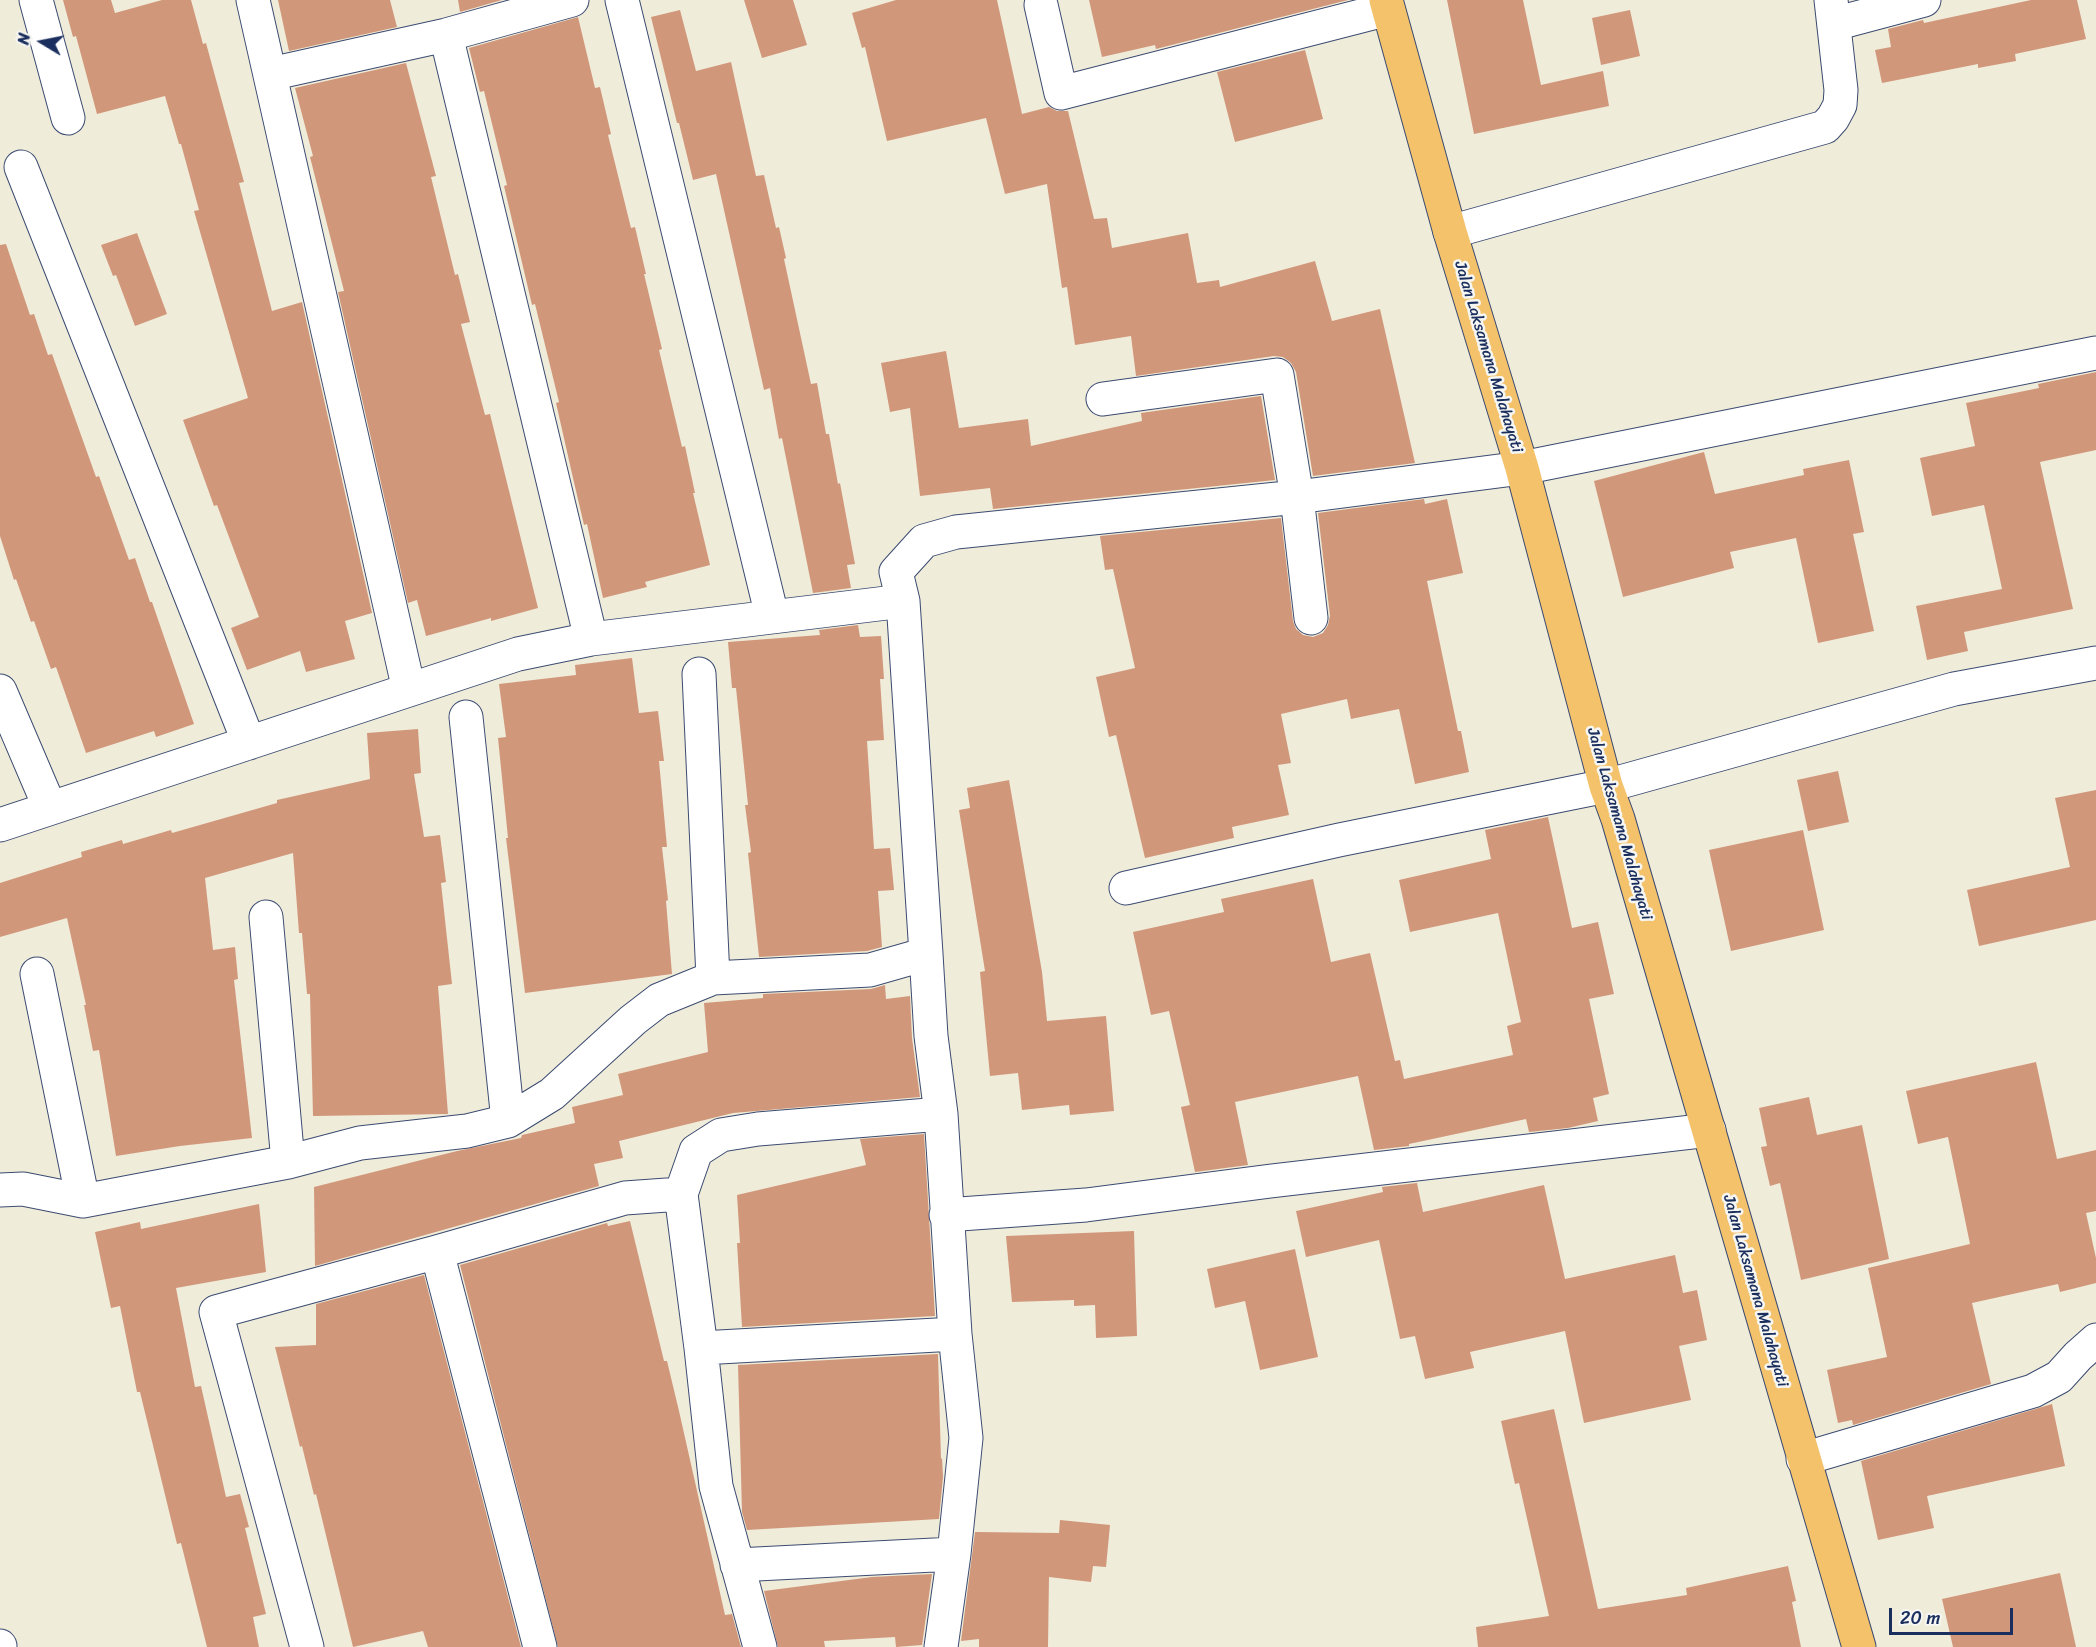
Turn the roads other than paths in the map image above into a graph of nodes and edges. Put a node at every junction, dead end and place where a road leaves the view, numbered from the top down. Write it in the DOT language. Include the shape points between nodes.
graph roads {
  1 [pos="36,0"];
  2 [pos="254,0"];
  3 [pos="572,0"];
  4 [pos="622,0"];
  5 [pos="1924,0"];
  6 [pos="1387,4"];
  7 [pos="1041,5"];
  8 [pos="1832,12"];
  9 [pos="447,35"];
  10 [pos="270,74"];
  11 [pos="68,118"];
  12 [pos="21,167"];
  13 [pos="1450,232"];
  14 [pos="2096,353"];
  15 [pos="1102,399"];
  16 [pos="1522,468"];
  17 [pos="1297,497"];
  18 [pos="903,601"];
  19 [pos="772,616"];
  20 [pos="1311,618"];
  21 [pos="591,639"];
  22 [pos="2096,663"];
  23 [pos="699,674"];
  24 [pos="409,690"];
  25 [pos="0,691"];
  26 [pos="466,717"];
  27 [pos="249,743"];
  28 [pos="1606,786"];
  29 [pos="51,808"];
  30 [pos="0,825"];
  31 [pos="1126,888"];
  32 [pos="266,917"];
  33 [pos="926,954"];
  34 [pos="37,974"];
  35 [pos="713,978"];
  36 [pos="941,1114"];
  37 [pos="508,1121"];
  38 [pos="1709,1130"];
  39 [pos="288,1162"];
  40 [pos="12,1190"];
  41 [pos="681,1194"];
  42 [pos="83,1201"];
  43 [pos="946,1215"];
  44 [pos="437,1252"];
  45 [pos="955,1334"];
  46 [pos="2096,1340"];
  47 [pos="701,1348"];
  48 [pos="1803,1459"];
  49 [pos="954,1554"];
  50 [pos="737,1564"];
  51 [pos="307,1647"];
  52 [pos="540,1647"];
  53 [pos="760,1647"];
  54 [pos="941,1647"];
  55 [pos="1860,1647"];
  1 -- 11 [label="street"];
  2 -- 10 [label="street"];
  3 -- 9 [label="street"];
  4 -- 19 [label="street"];
  5 -- 8 [label="street"];
  6 -- 7 [label="street" via="1062,90"];
  6 -- 13 [label="highway, Jalan Laksamana Malahayati"];
  8 -- 13 [label="street" via="1840,105 1825,127"];
  9 -- 10 [label="street"];
  9 -- 21 [label="street"];
  10 -- 24 [label="street"];
  12 -- 27 [label="street"];
  13 -- 16 [label="highway, Jalan Laksamana Malahayati"];
  14 -- 16 [label="street"];
  15 -- 17 [label="street" via="1277,375"];
  16 -- 17 [label="street"];
  16 -- 28 [label="highway, Jalan Laksamana Malahayati"];
  17 -- 18 [label="street" via="956,532 924,541 896,572"];
  17 -- 20 [label="street"];
  18 -- 19 [label="street"];
  18 -- 33 [label="street"];
  19 -- 21 [label="street"];
  21 -- 24 [label="street" via="518,654"];
  22 -- 28 [label="street" via="1954,690"];
  23 -- 35 [label="street"];
  24 -- 27 [label="street"];
  25 -- 29 [label="street"];
  26 -- 37 [label="street"];
  27 -- 29 [label="street"];
  28 -- 31 [label="street"];
  28 -- 38 [label="highway, Jalan Laksamana Malahayati"];
  29 -- 30 [label="street"];
  32 -- 39 [label="street"];
  33 -- 35 [label="street" via="870,970"];
  33 -- 36 [label="street"];
  34 -- 42 [label="street"];
  35 -- 37 [label="street" via="659,1000 552,1094"];
  36 -- 41 [label="street" via="721,1135 696,1151"];
  36 -- 43 [label="street"];
  37 -- 39 [label="street" via="468,1131 360,1143"];
  38 -- 43 [label="street" via="1086,1205"];
  38 -- 48 [label="highway, Jalan Laksamana Malahayati"];
  39 -- 42 [label="street"];
  40 -- 42 [label="street"];
  41 -- 44 [label="street" via="625,1198"];
  41 -- 47 [label="street"];
  43 -- 45 [label="street"];
  44 -- 51 [label="street" via="216,1312"];
  44 -- 52 [label="street"];
  45 -- 47 [label="street"];
  45 -- 49 [label="street" via="966,1438"];
  46 -- 48 [label="street" via="2059,1377 2033,1391"];
  47 -- 50 [label="street" via="716,1486"];
  48 -- 55 [label="highway, Jalan Laksamana Malahayati"];
  49 -- 50 [label="street"];
  49 -- 54 [label="street"];
  50 -- 53 [label="street"];
}
